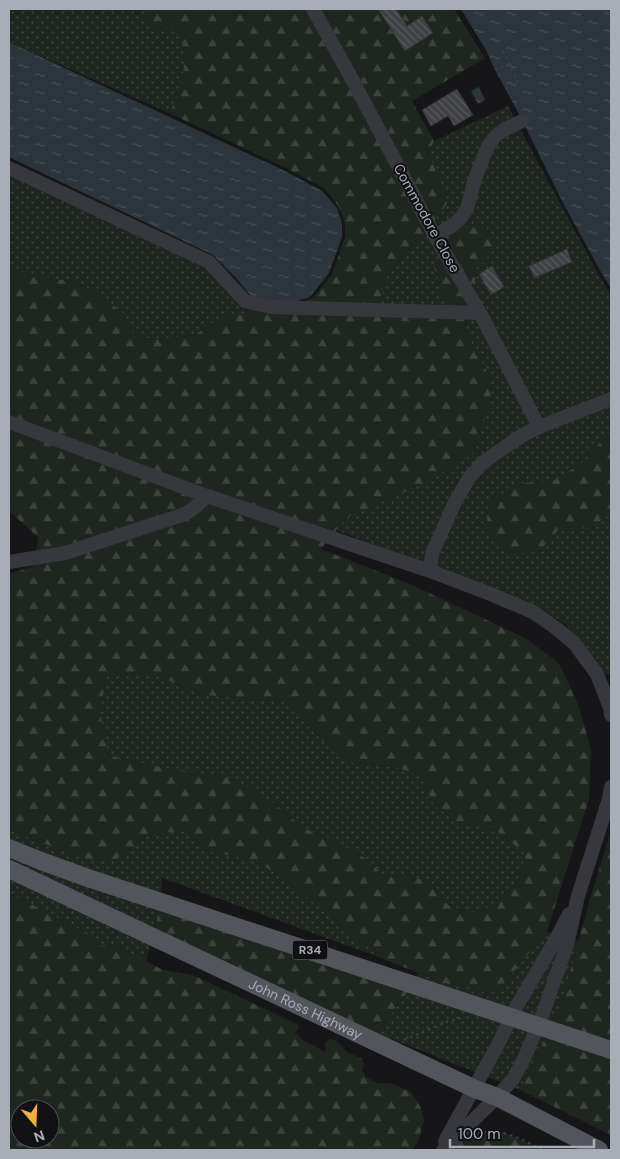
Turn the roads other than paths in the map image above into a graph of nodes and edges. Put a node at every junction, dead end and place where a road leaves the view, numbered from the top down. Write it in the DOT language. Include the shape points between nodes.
graph roads {
  1 [pos="313,9"];
  2 [pos="522,122"];
  3 [pos="9,168"];
  4 [pos="435,236"];
  5 [pos="480,313"];
  6 [pos="611,399"];
  7 [pos="9,422"];
  8 [pos="540,427"];
  9 [pos="206,496"];
  10 [pos="9,562"];
  11 [pos="430,572"];
  12 [pos="611,715"];
  13 [pos="611,787"];
  14 [pos="9,848"];
  15 [pos="9,869"];
  16 [pos="578,896"];
  17 [pos="511,1016"];
  18 [pos="537,1025"];
  19 [pos="611,1050"];
  20 [pos="473,1088"];
  21 [pos="497,1097"];
  22 [pos="437,1150"];
  23 [pos="443,1150"];
  24 [pos="600,1150"];
  1 -- 4 [label="street, Commodore Close"];
  2 -- 4 [label="street" via="491,141 473,186 469,206 455,224"];
  3 -- 5 [label="street" via="209,262 245,301 270,307"];
  4 -- 5 [label="street, Commodore Close"];
  5 -- 8 [label="street, Commodore Close"];
  6 -- 8 [label="street"];
  7 -- 9 [label="street"];
  8 -- 11 [label="street" via="482,463 469,478 432,554"];
  9 -- 10 [label="street" via="185,514 65,553"];
  9 -- 11 [label="street"];
  11 -- 12 [label="street" via="532,612 556,628 574,643 597,674"];
  13 -- 16 [label="street"];
  14 -- 17 [label="main road, R34" via="88,878"];
  15 -- 20 [label="main road, John Ross Highway"];
  16 -- 17 [label="street"];
  16 -- 18 [label="street" via="567,945"];
  17 -- 18 [label="main road, R34"];
  17 -- 20 [label="street"];
  18 -- 19 [label="main road, R34"];
  18 -- 21 [label="street" via="513,1079"];
  20 -- 21 [label="main road, John Ross Highway"];
  20 -- 22 [label="street"];
  21 -- 23 [label="street"];
  21 -- 24 [label="main road, John Ross Highway"];
}
